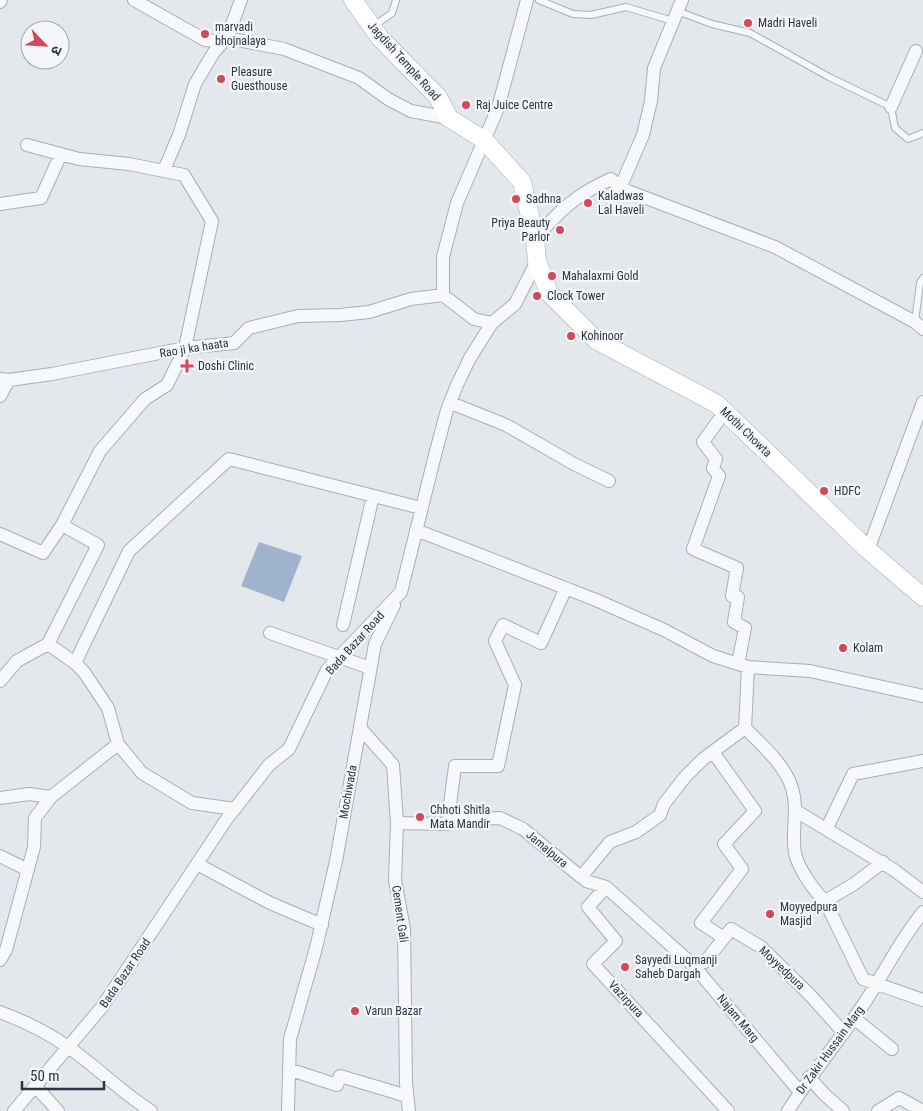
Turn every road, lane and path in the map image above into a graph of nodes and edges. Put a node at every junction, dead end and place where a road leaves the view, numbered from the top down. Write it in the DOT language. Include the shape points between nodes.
graph roads {
  1 [pos="134,0"];
  2 [pos="241,0"];
  3 [pos="353,0"];
  4 [pos="396,0"];
  5 [pos="527,0"];
  6 [pos="538,0"];
  7 [pos="678,11"];
  8 [pos="372,27"];
  9 [pos="227,38"];
  10 [pos="916,51"];
  11 [pos="891,107"];
  12 [pos="449,118"];
  13 [pos="923,134"];
  14 [pos="484,140"];
  15 [pos="27,145"];
  16 [pos="61,154"];
  17 [pos="164,170"];
  18 [pos="620,188"];
  19 [pos="0,204"];
  20 [pos="535,238"];
  21 [pos="537,261"];
  22 [pos="923,278"];
  23 [pos="443,295"];
  24 [pos="492,324"];
  25 [pos="919,326"];
  26 [pos="184,348"];
  27 [pos="4,380"];
  28 [pos="0,396"];
  29 [pos="450,402"];
  30 [pos="923,402"];
  31 [pos="718,421"];
  32 [pos="609,481"];
  33 [pos="373,496"];
  34 [pos="421,508"];
  35 [pos="62,525"];
  36 [pos="416,530"];
  37 [pos="0,534"];
  38 [pos="868,550"];
  39 [pos="566,588"];
  40 [pos="401,592"];
  41 [pos="923,596"];
  42 [pos="343,625"];
  43 [pos="270,633"];
  44 [pos="48,644"];
  45 [pos="338,658"];
  46 [pos="75,663"];
  47 [pos="743,666"];
  48 [pos="370,668"];
  49 [pos="0,681"];
  50 [pos="923,696"];
  51 [pos="746,728"];
  52 [pos="361,729"];
  53 [pos="118,744"];
  54 [pos="713,752"];
  55 [pos="923,761"];
  56 [pos="51,797"];
  57 [pos="0,798"];
  58 [pos="235,809"];
  59 [pos="796,812"];
  60 [pos="448,820"];
  61 [pos="396,823"];
  62 [pos="826,828"];
  63 [pos="0,856"];
  64 [pos="883,862"];
  65 [pos="197,864"];
  66 [pos="28,870"];
  67 [pos="583,879"];
  68 [pos="606,887"];
  69 [pos="923,892"];
  70 [pos="825,900"];
  71 [pos="923,912"];
  72 [pos="322,925"];
  73 [pos="724,938"];
  74 [pos="0,960"];
  75 [pos="692,965"];
  76 [pos="875,986"];
  77 [pos="923,1000"];
  78 [pos="0,1012"];
  79 [pos="854,1018"];
  80 [pos="844,1033"];
  81 [pos="69,1047"];
  82 [pos="892,1049"];
  83 [pos="291,1070"];
  84 [pos="809,1077"];
  85 [pos="36,1087"];
  86 [pos="800,1092"];
  87 [pos="408,1096"];
  88 [pos="14,1111"];
  89 [pos="58,1111"];
  90 [pos="150,1111"];
  91 [pos="288,1111"];
  92 [pos="409,1111"];
  93 [pos="728,1111"];
  94 [pos="788,1111"];
  95 [pos="843,1111"];
  96 [pos="878,1111"];
  97 [pos="923,1111"];
  1 -- 9 [label="street" via="199,37 212,41"];
  2 -- 9 [label="street"];
  3 -- 8 [label="main road, Jagdish Temple Road"];
  4 -- 8 [label="lane" via="392,13"];
  5 -- 14 [label="street" via="498,108"];
  6 -- 7 [label="lane" via="573,14 591,15 626,7"];
  7 -- 11 [label="lane" via="750,33"];
  7 -- 18 [label="street" via="654,68 643,135"];
  8 -- 12 [label="main road, Jagdish Temple Road" via="438,97"];
  9 -- 12 [label="street" via="284,49 359,78 412,111"];
  9 -- 17 [label="street" via="214,52 195,84"];
  10 -- 11 [label="street"];
  11 -- 13 [label="lane" via="895,128 908,139"];
  12 -- 14 [label="main road, Jagdish Temple Road"];
  14 -- 20 [label="main road, Jagdish Temple Road" via="522,182"];
  14 -- 23 [label="street" via="457,203 443,257"];
  15 -- 16 [label="street"];
  16 -- 17 [label="street"];
  16 -- 19 [label="street" via="41,198"];
  17 -- 26 [label="street" via="184,175 212,221"];
  18 -- 20 [label="street" via="611,180 586,190 560,210"];
  18 -- 25 [label="street" via="775,247"];
  20 -- 21 [label="main road, Mothi Chowta"];
  21 -- 24 [label="street" via="515,304"];
  21 -- 38 [label="main road, Mothi Chowta" via="549,293 596,340 717,404"];
  22 -- 25 [label="lane" via="920,283"];
  23 -- 24 [label="street" via="474,319"];
  23 -- 26 [label="street, Rao ji ka haata" via="369,312 298,316 249,328 234,343"];
  24 -- 29 [label="street" via="470,358"];
  26 -- 27 [label="street, Rao ji ka haata"];
  26 -- 35 [label="street" via="167,385 145,399 100,451"];
  27 -- 28 [label="street"];
  29 -- 32 [label="street" via="506,426"];
  29 -- 34 [label="street"];
  30 -- 38 [label="street"];
  31 -- 47 [label="street" via="703,442 716,459 713,468 719,476 693,549 738,568 732,596 738,597 734,622 745,628"];
  33 -- 34 [label="street"];
  33 -- 42 [label="street"];
  33 -- 46 [label="street" via="229,459 129,551"];
  34 -- 36 [label="street"];
  35 -- 37 [label="street" via="43,553"];
  35 -- 44 [label="street" via="98,545"];
  36 -- 39 [label="street"];
  36 -- 40 [label="street"];
  38 -- 41 [label="main road, Mothi Chowta"];
  39 -- 47 [label="street" via="664,630 713,656"];
  39 -- 60 [label="street" via="541,643 503,625 495,641 515,685 498,766 455,766"];
  40 -- 45 [label="street, Bada Bazar Road"];
  40 -- 48 [label="street, Mochiwada" via="375,644"];
  43 -- 45 [label="street"];
  44 -- 46 [label="street"];
  44 -- 49 [label="street" via="17,661"];
  45 -- 48 [label="street"];
  45 -- 58 [label="street, Bada Bazar Road" via="327,670 289,749 268,765"];
  46 -- 53 [label="street" via="108,708"];
  47 -- 50 [label="street" via="810,671"];
  47 -- 51 [label="street"];
  48 -- 52 [label="street, Mochiwada"];
  51 -- 54 [label="street"];
  51 -- 59 [label="street" via="773,756 792,787"];
  52 -- 61 [label="street, Cement Gali" via="393,765"];
  52 -- 72 [label="street, Mochiwada"];
  53 -- 56 [label="street"];
  53 -- 58 [label="street" via="142,773 192,803"];
  54 -- 67 [label="street" via="685,777 664,804 660,815 636,832 610,842"];
  54 -- 73 [label="street" via="755,811 724,844 742,869 700,923"];
  55 -- 62 [label="street" via="852,774"];
  56 -- 57 [label="street" via="29,794"];
  56 -- 66 [label="street" via="35,818 34,847"];
  58 -- 65 [label="street, Bada Bazar Road"];
  59 -- 62 [label="street"];
  59 -- 70 [label="street" via="795,853 813,890"];
  60 -- 61 [label="street, Jamalpura" via="446,824"];
  60 -- 67 [label="street, Jamalpura" via="500,818 523,829"];
  61 -- 87 [label="street, Cement Gali" via="395,880 404,929"];
  62 -- 64 [label="street"];
  63 -- 66 [label="street"];
  64 -- 69 [label="street"];
  64 -- 70 [label="street" via="854,884"];
  65 -- 72 [label="street" via="270,903"];
  65 -- 81 [label="street, Bada Bazar Road" via="102,1007"];
  66 -- 74 [label="street" via="6,950"];
  67 -- 68 [label="street"];
  68 -- 75 [label="street, Najam Marg"];
  68 -- 93 [label="street, Vazirpura" via="588,906 616,941 593,964"];
  70 -- 76 [label="street" via="863,979"];
  71 -- 76 [label="street, Dr Zakir Hussain Marg" via="906,933"];
  72 -- 83 [label="street, Mochiwada" via="290,1039"];
  73 -- 75 [label="street" via="705,962"];
  73 -- 80 [label="street, Moyyedpura" via="731,929 761,947"];
  75 -- 86 [label="street, Najam Marg"];
  76 -- 77 [label="street"];
  76 -- 79 [label="street, Dr Zakir Hussain Marg"];
  78 -- 81 [label="street" via="28,1023"];
  79 -- 80 [label="street, Dr Zakir Hussain Marg"];
  79 -- 82 [label="street"];
  80 -- 84 [label="street, Dr Zakir Hussain Marg"];
  81 -- 85 [label="street, Bada Bazar Road"];
  81 -- 90 [label="street"];
  83 -- 87 [label="street" via="337,1085 340,1076"];
  83 -- 91 [label="street, Mochiwada"];
  84 -- 86 [label="street, Dr Zakir Hussain Marg"];
  84 -- 95 [label="street"];
  85 -- 88 [label="street, Bada Bazar Road"];
  85 -- 89 [label="street"];
  86 -- 94 [label="street, Dr Zakir Hussain Marg"];
  87 -- 92 [label="street, Cement Gali"];
  96 -- 97 [label="street" via="899,1098"];
}
